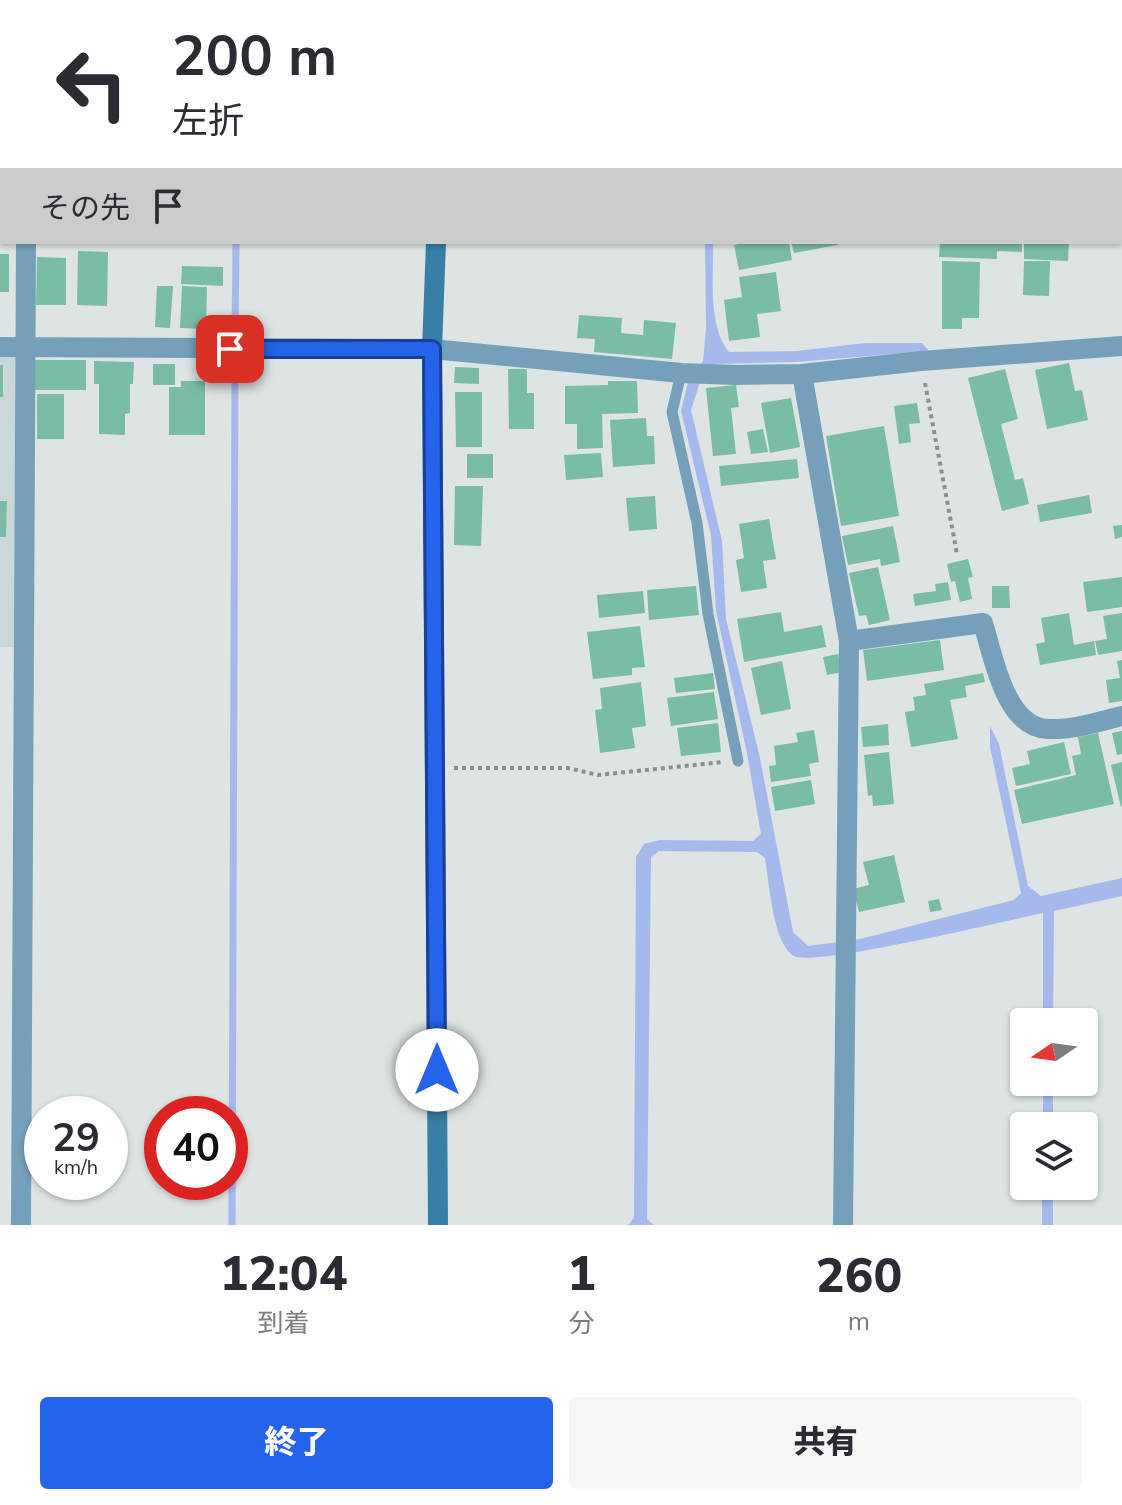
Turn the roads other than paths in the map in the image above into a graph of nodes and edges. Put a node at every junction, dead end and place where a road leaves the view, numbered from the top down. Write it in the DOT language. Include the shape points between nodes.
graph roads {
  1 [pos="26,244"];
  2 [pos="436,244"];
  3 [pos="1122,346"];
  4 [pos="0,347"];
  5 [pos="26,348"];
  6 [pos="432,349"];
  7 [pos="686,373"];
  8 [pos="802,374"];
  9 [pos="849,641"];
  10 [pos="1122,716"];
  11 [pos="738,761"];
  12 [pos="21,1222"];
  13 [pos="438,1223"];
  14 [pos="843,1225"];
  1 -- 5 [label="street"];
  2 -- 6 [label="street"];
  3 -- 8 [label="street"];
  4 -- 5 [label="street"];
  5 -- 6 [label="street"];
  5 -- 12 [label="street"];
  6 -- 7 [label="street"];
  6 -- 13 [label="street"];
  7 -- 8 [label="street"];
  7 -- 11 [label="lane" via="672,412"];
  8 -- 9 [label="street"];
  9 -- 10 [label="street" via="983,623 1006,698 1019,716 1044,730"];
  9 -- 14 [label="street"];
}
